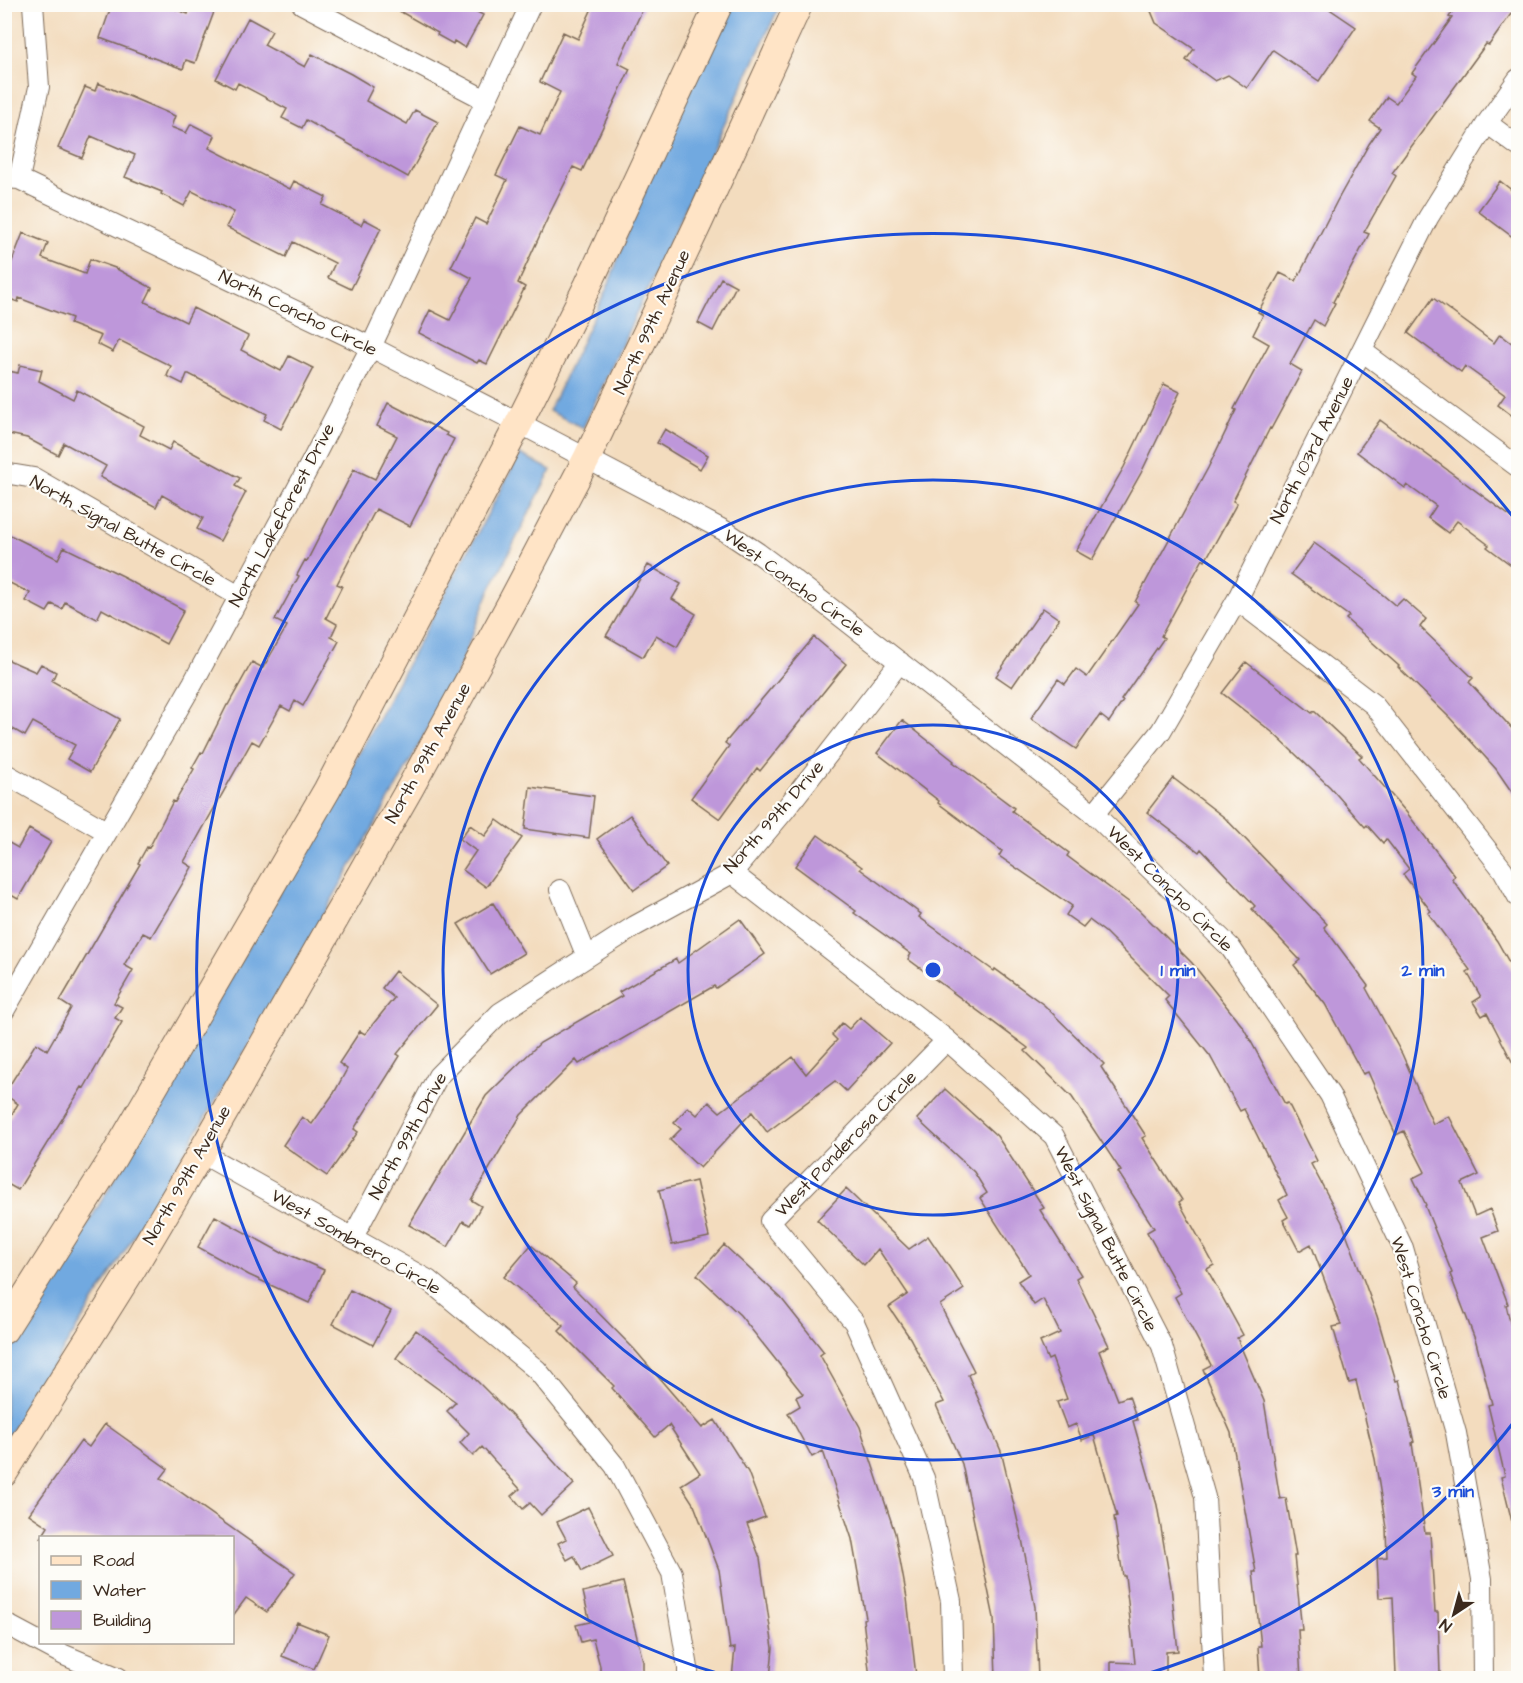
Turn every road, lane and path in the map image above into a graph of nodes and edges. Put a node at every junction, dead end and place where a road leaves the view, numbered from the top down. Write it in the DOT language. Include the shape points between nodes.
graph roads {
  1 [pos="33,4"];
  2 [pos="302,4"];
  3 [pos="531,4"];
  4 [pos="719,4"];
  5 [pos="799,4"];
  6 [pos="1518,79"];
  7 [pos="486,100"];
  8 [pos="1487,123"];
  9 [pos="1518,146"];
  10 [pos="12,179"];
  11 [pos="370,347"];
  12 [pos="1362,351"];
  13 [pos="519,423"];
  14 [pos="587,458"];
  15 [pos="1518,467"];
  16 [pos="4,473"];
  17 [pos="239,596"];
  18 [pos="1237,600"];
  19 [pos="900,662"];
  20 [pos="4,773"];
  21 [pos="1094,814"];
  22 [pos="106,831"];
  23 [pos="732,873"];
  24 [pos="560,890"];
  25 [pos="1518,897"];
  26 [pos="587,957"];
  27 [pos="4,1011"];
  28 [pos="947,1040"];
  29 [pos="201,1153"];
  30 [pos="353,1237"];
  31 [pos="4,1330"];
  32 [pos="4,1473"];
  33 [pos="4,1623"];
  34 [pos="39,1642"];
  35 [pos="43,1644"];
  36 [pos="119,1678"];
  37 [pos="688,1678"];
  38 [pos="953,1678"];
  39 [pos="1214,1678"];
  40 [pos="1483,1678"];
  1 -- 10 [label="street" via="39,87"];
  2 -- 7 [label="street"];
  3 -- 7 [label="street, North Lakeforest Drive"];
  4 -- 13 [label="main road"];
  5 -- 14 [label="main road, North 99th Avenue"];
  6 -- 8 [label="street, North 103rd Avenue"];
  7 -- 11 [label="street, North Lakeforest Drive"];
  8 -- 9 [label="street"];
  8 -- 12 [label="street, North 103rd Avenue" via="1428,218"];
  10 -- 11 [label="street, North Concho Circle"];
  11 -- 13 [label="street, North Concho Circle"];
  11 -- 17 [label="street, North Lakeforest Drive"];
  12 -- 15 [label="street"];
  12 -- 18 [label="street, North 103rd Avenue"];
  13 -- 14 [label="street, North Concho Circle"];
  13 -- 31 [label="main road" via="327,790 113,1158"];
  14 -- 19 [label="street, West Concho Circle" via="741,542"];
  14 -- 29 [label="main road, North 99th Avenue" via="410,788"];
  16 -- 17 [label="street, North Signal Butte Circle" via="34,478"];
  17 -- 22 [label="street, North Lakeforest Drive"];
  18 -- 21 [label="street, North 103rd Avenue" via="1161,731"];
  18 -- 25 [label="street" via="1374,705 1503,870"];
  19 -- 21 [label="street, West Concho Circle"];
  19 -- 23 [label="street, North 99th Drive"];
  20 -- 22 [label="street"];
  21 -- 40 [label="street, West Concho Circle" via="1230,947 1330,1095 1403,1248 1456,1433 1482,1579"];
  22 -- 27 [label="street, North Lakeforest Drive"];
  23 -- 26 [label="street, North 99th Drive" via="634,926"];
  23 -- 28 [label="street, West Signal Butte Circle"];
  24 -- 26 [label="street"];
  26 -- 30 [label="street, North 99th Drive" via="500,1013 438,1076"];
  28 -- 38 [label="street, West Ponderosa Circle" via="771,1221 854,1322 924,1478 951,1601"];
  28 -- 39 [label="street, West Signal Butte Circle" via="1054,1136 1162,1346 1205,1497"];
  29 -- 30 [label="street, West Sombrero Circle"];
  29 -- 32 [label="main road, North 99th Avenue"];
  30 -- 37 [label="street, West Sombrero Circle" via="428,1280 537,1370 615,1466 672,1573"];
  33 -- 34 [label="street"];
  35 -- 36 [label="street"];
}
